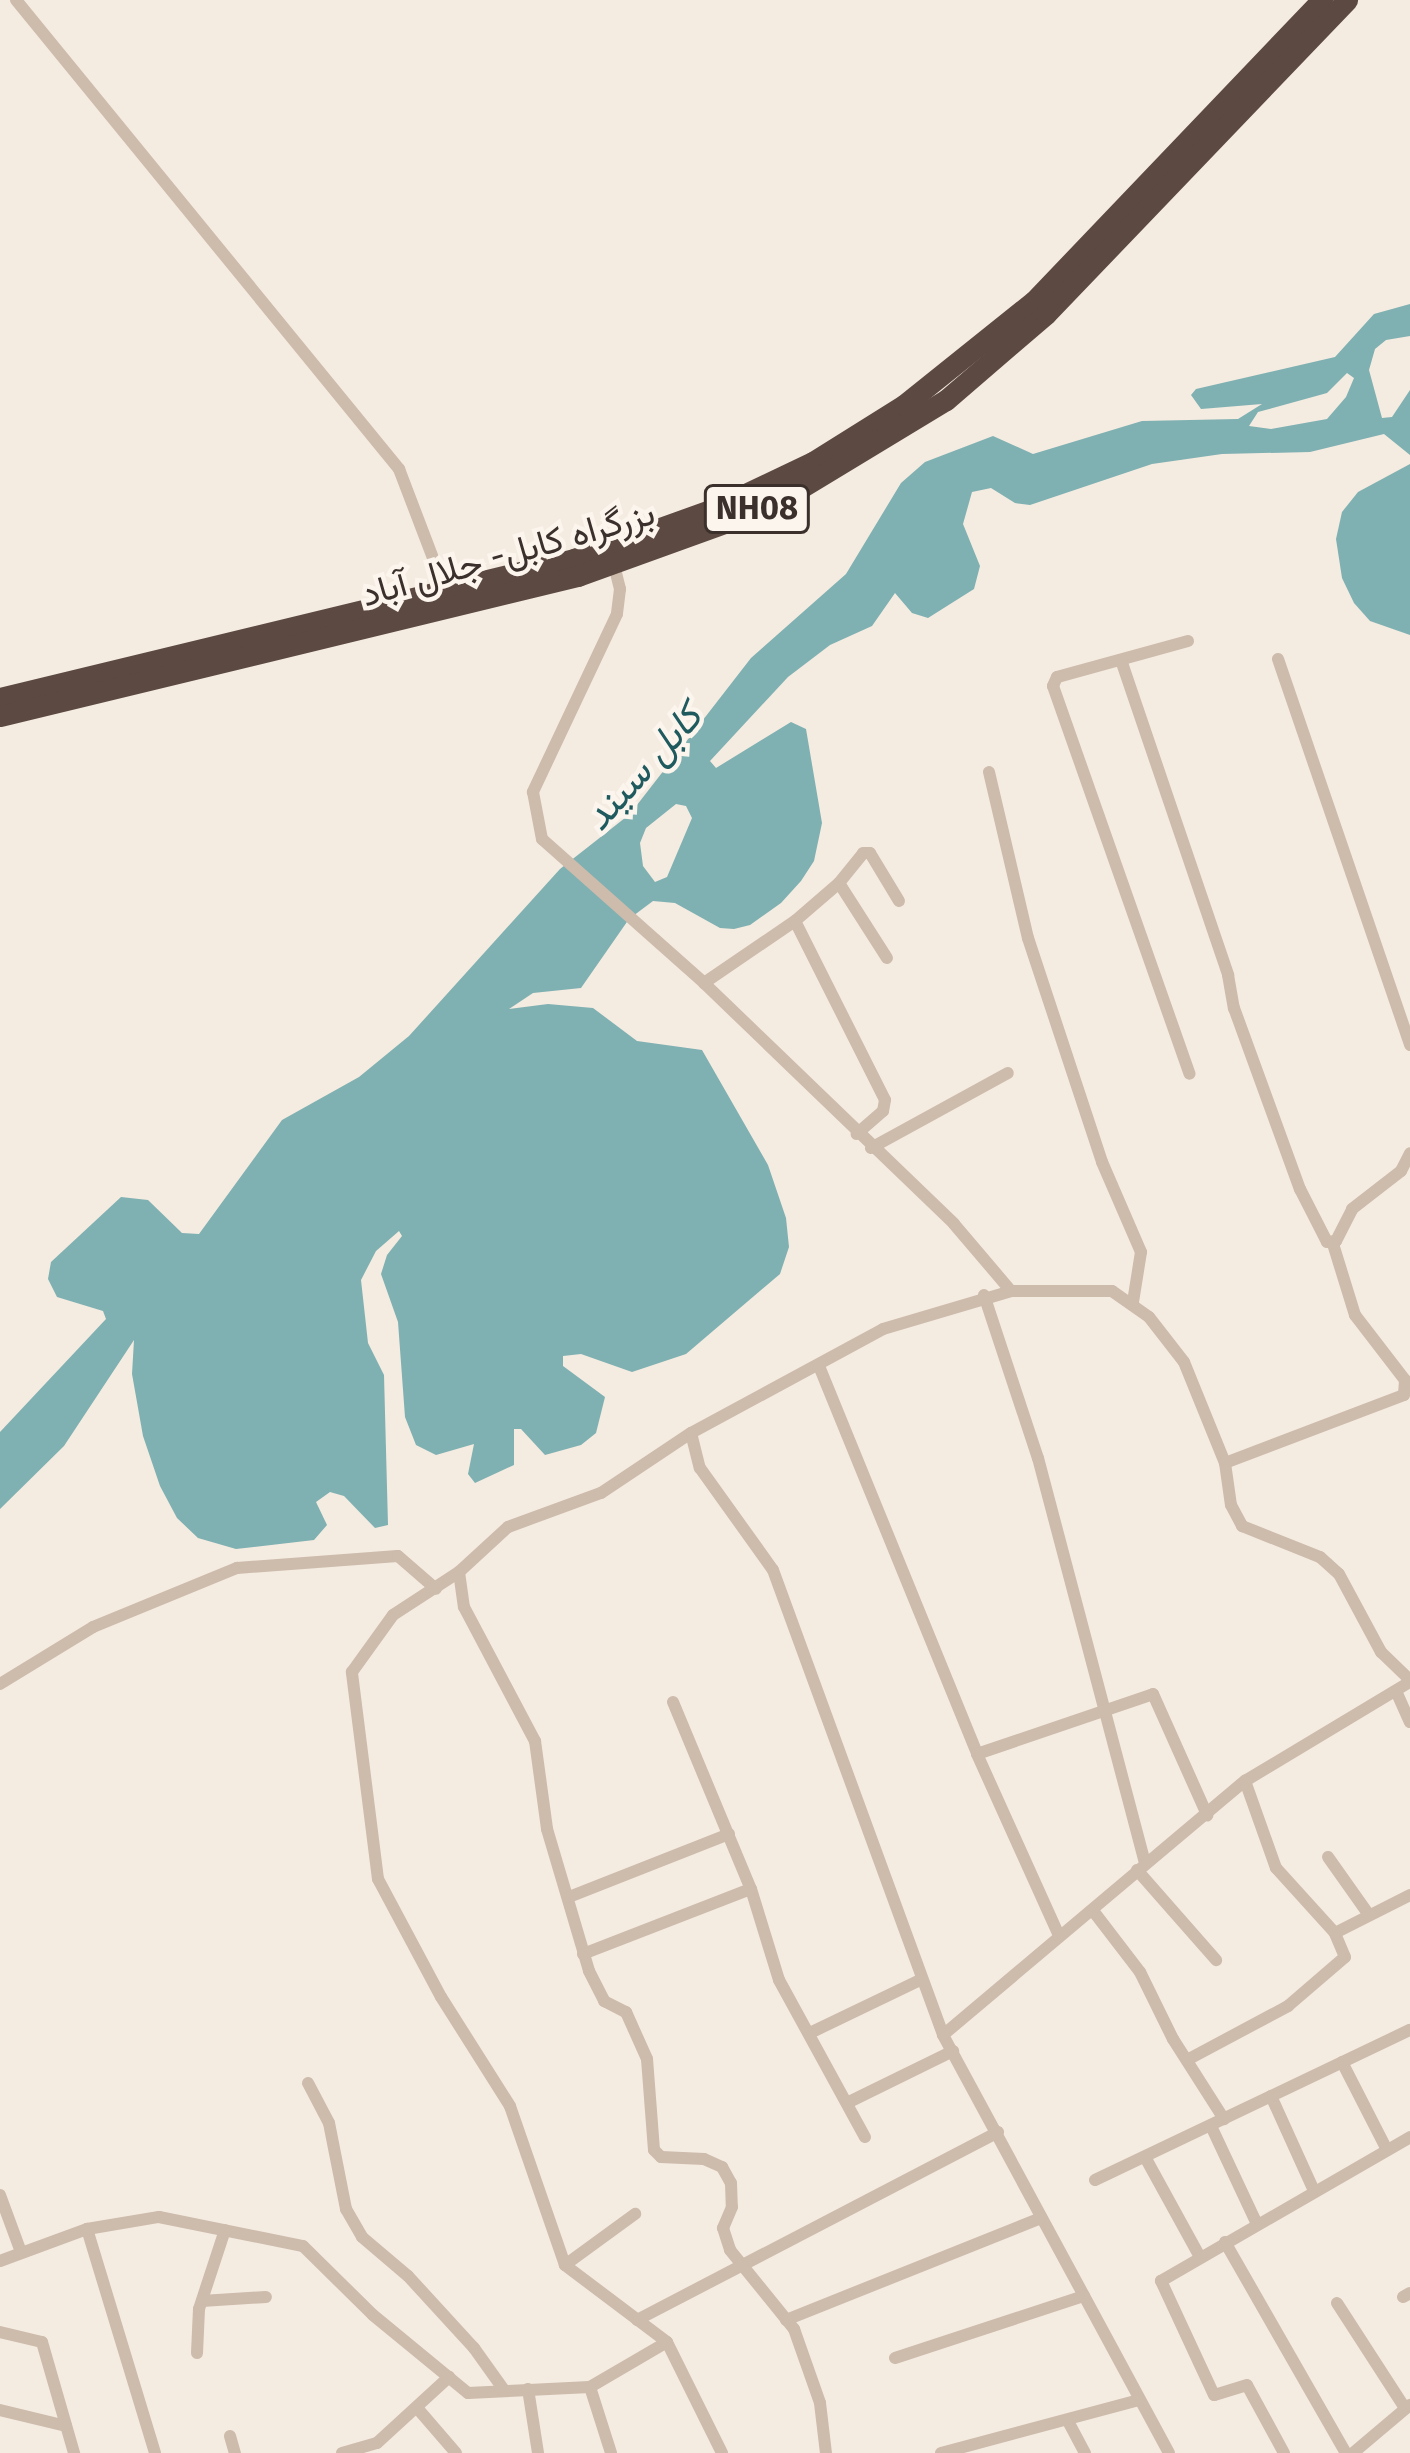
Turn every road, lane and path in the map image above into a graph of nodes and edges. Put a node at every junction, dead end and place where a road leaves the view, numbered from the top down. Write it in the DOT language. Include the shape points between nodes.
graph roads {
  1 [pos="16,0"];
  2 [pos="1322,0"];
  3 [pos="1347,0"];
  4 [pos="1040,308"];
  5 [pos="614,565"];
  6 [pos="576,567"];
  7 [pos="446,594"];
  8 [pos="472,596"];
  9 [pos="402,613"];
  10 [pos="1188,641"];
  11 [pos="1279,659"];
  12 [pos="1121,660"];
  13 [pos="0,698"];
  14 [pos="0,716"];
  15 [pos="989,772"];
  16 [pos="839,883"];
  17 [pos="899,901"];
  18 [pos="795,921"];
  19 [pos="887,958"];
  20 [pos="704,983"];
  21 [pos="1410,1045"];
  22 [pos="1008,1072"];
  23 [pos="1190,1074"];
  24 [pos="857,1134"];
  25 [pos="871,1148"];
  26 [pos="1410,1153"];
  27 [pos="1333,1244"];
  28 [pos="1011,1291"];
  29 [pos="984,1295"];
  30 [pos="1133,1302"];
  31 [pos="819,1366"];
  32 [pos="692,1433"];
  33 [pos="1225,1463"];
  34 [pos="459,1572"];
  35 [pos="436,1589"];
  36 [pos="1409,1679"];
  37 [pos="0,1684"];
  38 [pos="1396,1690"];
  39 [pos="673,1702"];
  40 [pos="1103,1708"];
  41 [pos="1410,1722"];
  42 [pos="977,1754"];
  43 [pos="1245,1781"];
  44 [pos="1207,1815"];
  45 [pos="729,1834"];
  46 [pos="1328,1857"];
  47 [pos="1141,1867"];
  48 [pos="751,1889"];
  49 [pos="1410,1895"];
  50 [pos="569,1898"];
  51 [pos="1094,1912"];
  52 [pos="1370,1916"];
  53 [pos="1335,1933"];
  54 [pos="1059,1936"];
  55 [pos="583,1954"];
  56 [pos="1216,1960"];
  57 [pos="922,1979"];
  58 [pos="1410,2030"];
  59 [pos="812,2032"];
  60 [pos="944,2035"];
  61 [pos="953,2051"];
  62 [pos="1187,2060"];
  63 [pos="1342,2062"];
  64 [pos="308,2083"];
  65 [pos="1270,2096"];
  66 [pos="849,2102"];
  67 [pos="1224,2119"];
  68 [pos="1211,2126"];
  69 [pos="998,2132"];
  70 [pos="865,2137"];
  71 [pos="1410,2137"];
  72 [pos="1387,2150"];
  73 [pos="1145,2157"];
  74 [pos="1095,2180"];
  75 [pos="1314,2191"];
  76 [pos="0,2195"];
  77 [pos="635,2214"];
  78 [pos="1041,2218"];
  79 [pos="1257,2224"];
  80 [pos="87,2229"];
  81 [pos="225,2230"];
  82 [pos="1225,2242"];
  83 [pos="21,2252"];
  84 [pos="1200,2257"];
  85 [pos="0,2261"];
  86 [pos="745,2263"];
  87 [pos="565,2265"];
  88 [pos="1084,2296"];
  89 [pos="266,2297"];
  90 [pos="202,2301"];
  91 [pos="1337,2303"];
  92 [pos="637,2320"];
  93 [pos="786,2320"];
  94 [pos="0,2332"];
  95 [pos="667,2342"];
  96 [pos="196,2353"];
  97 [pos="895,2358"];
  98 [pos="448,2377"];
  99 [pos="590,2386"];
  100 [pos="527,2389"];
  101 [pos="504,2390"];
  102 [pos="1139,2400"];
  103 [pos="1408,2407"];
  104 [pos="418,2409"];
  105 [pos="0,2410"];
  106 [pos="1069,2423"];
  107 [pos="66,2426"];
  108 [pos="230,2436"];
  109 [pos="996,2447"];
  110 [pos="378,2448"];
  111 [pos="74,2453"];
  112 [pos="155,2453"];
  113 [pos="235,2453"];
  114 [pos="343,2453"];
  115 [pos="456,2453"];
  116 [pos="538,2453"];
  117 [pos="611,2453"];
  118 [pos="722,2453"];
  119 [pos="826,2453"];
  120 [pos="941,2453"];
  121 [pos="1085,2453"];
  122 [pos="1169,2453"];
  123 [pos="1284,2453"];
  124 [pos="1350,2453"];
  1 -- 7 [label="street" via="399,469"];
  2 -- 4 [label="highway, بزرگراه کابل- جلال آباد / NH08"];
  3 -- 4 [label="highway, بزرگراه کابل- جلال آباد / NH08"];
  4 -- 5 [label="highway, بزرگراه کابل- جلال آباد / NH08" via="946,400 855,458 730,521"];
  4 -- 6 [label="highway, بزرگراه کابل- جلال آباد / NH08" via="813,462"];
  5 -- 6 [label="highway, بزرگراه کابل- جلال آباد / NH08"];
  5 -- 20 [label="street" via="617,614 533,792 542,839"];
  6 -- 8 [label="highway, بزرگراه کابل- جلال آباد / NH08"];
  7 -- 8 [label="highway, بزرگراه کابل- جلال آباد / NH08"];
  7 -- 9 [label="highway, بزرگراه کابل- جلال آباد / NH08"];
  8 -- 9 [label="highway, بزرگراه کابل- جلال آباد / NH08"];
  9 -- 13 [label="highway, بزرگراه کابل- جلال آباد / NH08"];
  9 -- 14 [label="highway, بزرگراه کابل- جلال آباد / NH08"];
  10 -- 12 [label="street"];
  11 -- 21 [label="street"];
  12 -- 23 [label="street" via="1057,677 1053,686"];
  12 -- 27 [label="street" via="1292,1167"];
  15 -- 30 [label="street" via="1028,938 1102,1162 1141,1252"];
  16 -- 17 [label="street" via="866,852"];
  16 -- 18 [label="street"];
  16 -- 19 [label="street"];
  18 -- 20 [label="street"];
  18 -- 24 [label="street" via="885,1100"];
  20 -- 24 [label="street"];
  22 -- 25 [label="street"];
  24 -- 25 [label="street"];
  25 -- 28 [label="street" via="954,1224"];
  26 -- 27 [label="street" via="1401,1171 1352,1209"];
  27 -- 33 [label="street" via="1355,1315 1405,1380 1404,1395"];
  28 -- 29 [label="street"];
  28 -- 30 [label="street" via="1112,1291"];
  29 -- 31 [label="street" via="883,1329"];
  29 -- 40 [label="street" via="1038,1458"];
  30 -- 33 [label="street" via="1184,1362"];
  31 -- 32 [label="street"];
  31 -- 42 [label="street"];
  32 -- 34 [label="street" via="601,1492 508,1527"];
  32 -- 57 [label="street" via="700,1468 773,1570"];
  33 -- 36 [label="street" via="1242,1526 1320,1557 1339,1574 1381,1652"];
  34 -- 35 [label="street"];
  34 -- 50 [label="street" via="464,1607 535,1741 547,1829"];
  35 -- 37 [label="street" via="398,1556 237,1568 93,1627"];
  35 -- 87 [label="street" via="393,1615 352,1672 378,1880 510,2106"];
  36 -- 38 [label="street"];
  38 -- 41 [label="street"];
  38 -- 43 [label="street"];
  39 -- 45 [label="street"];
  40 -- 42 [label="street"];
  40 -- 44 [label="street" via="1156,1695"];
  40 -- 47 [label="street"];
  42 -- 54 [label="street"];
  43 -- 44 [label="street"];
  43 -- 53 [label="street" via="1276,1868"];
  44 -- 47 [label="street"];
  45 -- 48 [label="street"];
  45 -- 50 [label="street"];
  46 -- 52 [label="street"];
  47 -- 51 [label="street"];
  47 -- 56 [label="street"];
  48 -- 55 [label="street"];
  48 -- 59 [label="street" via="779,1979"];
  49 -- 52 [label="street"];
  50 -- 55 [label="street"];
  51 -- 54 [label="street"];
  51 -- 62 [label="street" via="1140,1972"];
  52 -- 53 [label="street"];
  53 -- 62 [label="street" via="1342,1964 1288,2006"];
  54 -- 60 [label="street"];
  55 -- 86 [label="street" via="604,2001 637,2029 654,2150 722,2167 732,2207 723,2228"];
  57 -- 59 [label="street"];
  57 -- 60 [label="street"];
  58 -- 63 [label="street"];
  59 -- 66 [label="street"];
  60 -- 61 [label="street"];
  61 -- 66 [label="street"];
  61 -- 69 [label="street"];
  62 -- 67 [label="street"];
  63 -- 65 [label="street"];
  63 -- 72 [label="street"];
  64 -- 101 [label="street" via="329,2123 346,2210 362,2237 434,2305"];
  65 -- 67 [label="street"];
  65 -- 75 [label="street"];
  66 -- 70 [label="street"];
  67 -- 68 [label="street"];
  68 -- 73 [label="street"];
  68 -- 79 [label="street"];
  69 -- 78 [label="street"];
  69 -- 86 [label="street"];
  71 -- 72 [label="street"];
  72 -- 75 [label="street"];
  73 -- 74 [label="street"];
  73 -- 84 [label="street"];
  75 -- 79 [label="street"];
  76 -- 83 [label="street"];
  77 -- 87 [label="street"];
  78 -- 88 [label="street"];
  78 -- 93 [label="street"];
  79 -- 82 [label="street"];
  80 -- 81 [label="street" via="159,2217"];
  80 -- 83 [label="street"];
  80 -- 112 [label="street"];
  81 -- 90 [label="street"];
  81 -- 98 [label="street" via="303,2246"];
  82 -- 84 [label="street"];
  82 -- 124 [label="street"];
  83 -- 85 [label="street"];
  84 -- 123 [label="street" via="1160,2284 1214,2396 1246,2385"];
  86 -- 92 [label="street"];
  86 -- 93 [label="street"];
  87 -- 92 [label="street"];
  88 -- 97 [label="street"];
  88 -- 102 [label="street"];
  89 -- 90 [label="street"];
  90 -- 96 [label="street"];
  91 -- 103 [label="street"];
  92 -- 95 [label="street"];
  93 -- 119 [label="street" via="814,2379"];
  94 -- 107 [label="street" via="42,2342"];
  95 -- 99 [label="street"];
  95 -- 118 [label="street"];
  98 -- 101 [label="street" via="468,2393"];
  98 -- 104 [label="street"];
  99 -- 100 [label="street"];
  99 -- 117 [label="street"];
  100 -- 101 [label="street"];
  100 -- 116 [label="street"];
  102 -- 106 [label="street"];
  102 -- 122 [label="street"];
  103 -- 124 [label="street"];
  104 -- 110 [label="street"];
  104 -- 115 [label="street"];
  105 -- 107 [label="street"];
  106 -- 109 [label="street"];
  106 -- 121 [label="street"];
  107 -- 111 [label="street"];
  108 -- 113 [label="street"];
  109 -- 120 [label="street"];
  110 -- 114 [label="street"];
}
